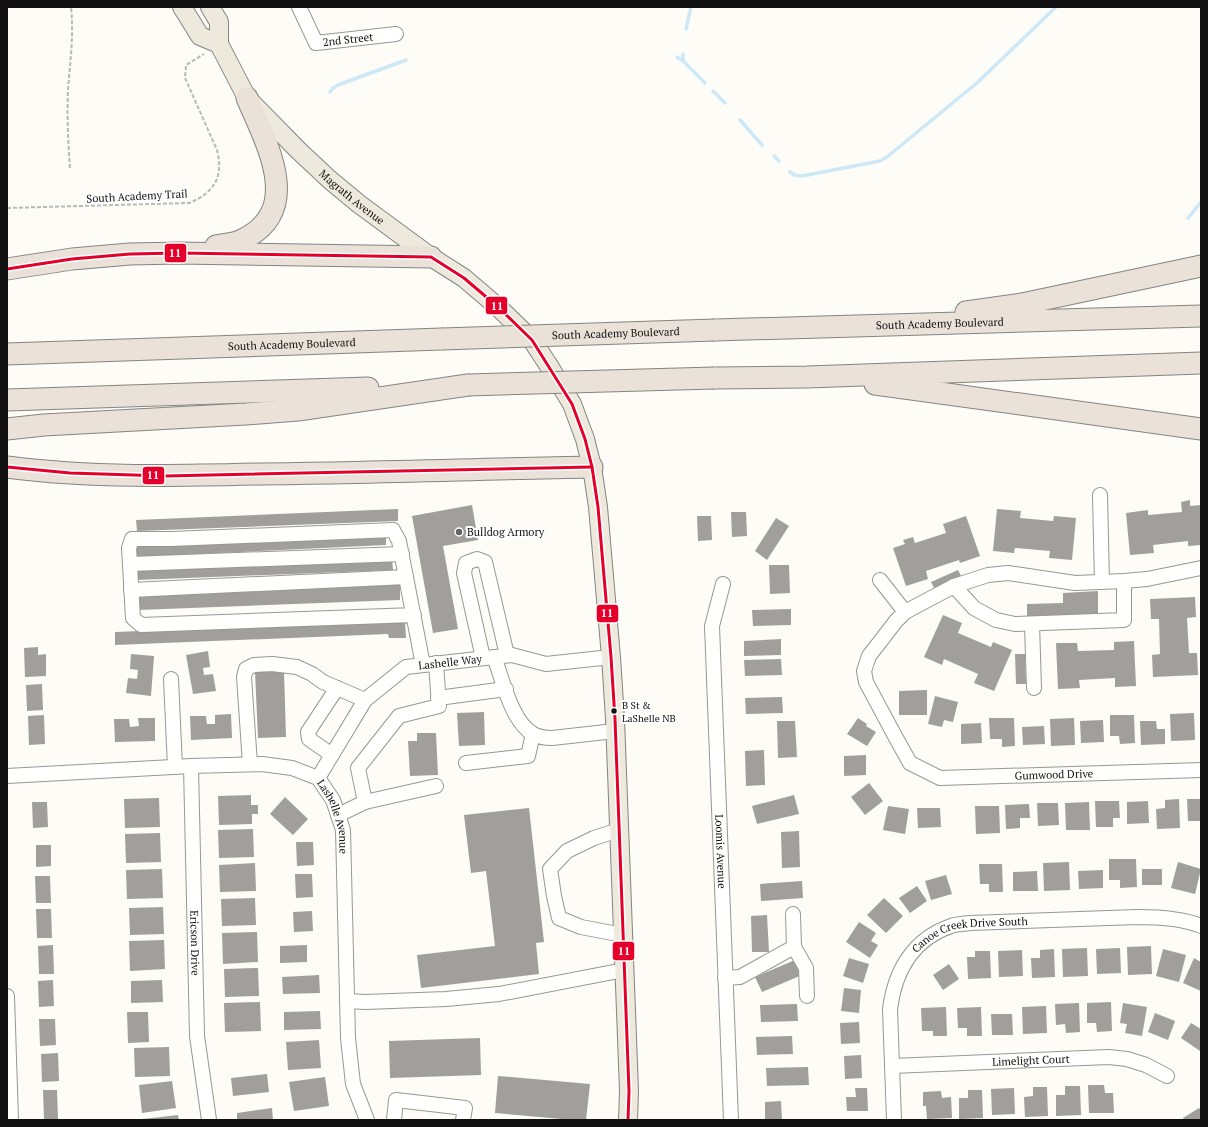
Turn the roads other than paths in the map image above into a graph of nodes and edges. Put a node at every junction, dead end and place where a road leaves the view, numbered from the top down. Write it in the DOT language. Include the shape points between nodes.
graph roads {
  1 [pos="182,7"];
  2 [pos="210,7"];
  3 [pos="299,7"];
  4 [pos="396,34"];
  5 [pos="219,44"];
  6 [pos="247,98"];
  7 [pos="179,253"];
  8 [pos="431,257"];
  9 [pos="1201,266"];
  10 [pos="7,270"];
  11 [pos="1201,316"];
  12 [pos="867,326"];
  13 [pos="7,354"];
  14 [pos="1201,363"];
  15 [pos="807,377"];
  16 [pos="468,385"];
  17 [pos="7,400"];
  18 [pos="7,428"];
  19 [pos="1201,430"];
  20 [pos="7,467"];
  21 [pos="592,467"];
  22 [pos="1100,495"];
  23 [pos="402,554"];
  24 [pos="130,564"];
  25 [pos="1201,568"];
  26 [pos="406,577"];
  27 [pos="880,580"];
  28 [pos="1124,581"];
  29 [pos="1102,582"];
  30 [pos="723,584"];
  31 [pos="954,586"];
  32 [pos="131,590"];
  33 [pos="905,612"];
  34 [pos="414,615"];
  35 [pos="1032,624"];
  36 [pos="495,657"];
  37 [pos="611,657"];
  38 [pos="430,664"];
  39 [pos="171,679"];
  40 [pos="337,688"];
  41 [pos="1034,688"];
  42 [pos="506,689"];
  43 [pos="438,698"];
  44 [pos="365,700"];
  45 [pos="615,730"];
  46 [pos="534,734"];
  47 [pos="332,755"];
  48 [pos="466,763"];
  49 [pos="250,764"];
  50 [pos="191,766"];
  51 [pos="175,767"];
  52 [pos="1201,770"];
  53 [pos="7,776"];
  54 [pos="318,778"];
  55 [pos="436,786"];
  56 [pos="364,802"];
  57 [pos="338,815"];
  58 [pos="619,830"];
  59 [pos="792,914"];
  60 [pos="1201,926"];
  61 [pos="623,935"];
  62 [pos="794,947"];
  63 [pos="624,970"];
  64 [pos="725,978"];
  65 [pos="7,996"];
  66 [pos="807,996"];
  67 [pos="347,1001"];
  68 [pos="892,1066"];
  69 [pos="1167,1076"];
  70 [pos="11,1120"];
  71 [pos="209,1120"];
  72 [pos="367,1120"];
  73 [pos="394,1120"];
  74 [pos="463,1120"];
  75 [pos="628,1120"];
  76 [pos="731,1120"];
  77 [pos="894,1120"];
  1 -- 5 [label="main road" via="200,36"];
  2 -- 5 [label="main road" via="219,22"];
  3 -- 4 [label="street, 2nd Street" via="316,43"];
  5 -- 6 [label="main road, Magrath Avenue"];
  6 -- 7 [label="highway" via="276,174 276,198 270,218 242,241"];
  6 -- 8 [label="main road, Magrath Avenue" via="330,180 383,223"];
  7 -- 8 [label="highway"];
  7 -- 10 [label="highway" via="72,259"];
  8 -- 21 [label="main road, Magrath Avenue" via="464,278 532,340 572,404"];
  9 -- 12 [label="highway" via="1022,304"];
  11 -- 12 [label="highway, South Academy Boulevard"];
  12 -- 13 [label="highway, South Academy Boulevard, bridge"];
  14 -- 15 [label="highway"];
  15 -- 16 [label="highway, bridge"];
  15 -- 19 [label="highway" via="900,387"];
  16 -- 17 [label="highway"];
  16 -- 18 [label="highway" via="298,410"];
  20 -- 21 [label="highway" via="99,474 182,476"];
  21 -- 37 [label="main road, Magrath Avenue"];
  22 -- 29 [label="street"];
  23 -- 24 [label="street"];
  23 -- 24 [label="street" via="393,530 132,539 129,548"];
  23 -- 26 [label="street"];
  24 -- 32 [label="street"];
  25 -- 28 [label="street"];
  26 -- 32 [label="street"];
  26 -- 34 [label="street"];
  27 -- 33 [label="street"];
  28 -- 29 [label="street"];
  28 -- 35 [label="street" via="1124,620"];
  29 -- 31 [label="street" via="1075,583 1008,573 988,575"];
  30 -- 64 [label="street, Loomis Avenue" via="712,626"];
  31 -- 33 [label="street"];
  31 -- 35 [label="street" via="974,608 996,620"];
  32 -- 34 [label="street" via="133,618 141,625"];
  33 -- 52 [label="street, Gumwood Drive" via="869,656 864,671 866,682 910,763 940,778"];
  34 -- 38 [label="street"];
  35 -- 41 [label="street"];
  36 -- 36 [label="street" via="485,562 477,559 466,563 464,573"];
  36 -- 37 [label="street, Lashelle Way" via="512,655 546,664"];
  36 -- 38 [label="street, Lashelle Way"];
  36 -- 42 [label="street"];
  37 -- 45 [label="main road, Magrath Avenue"];
  38 -- 43 [label="street"];
  38 -- 44 [label="street, Lashelle Way" via="406,667"];
  39 -- 51 [label="street"];
  40 -- 44 [label="street"];
  40 -- 47 [label="street" via="308,732 309,739"];
  40 -- 49 [label="street" via="297,666 254,665 246,670 244,677"];
  42 -- 43 [label="street"];
  42 -- 46 [label="street" via="516,715"];
  43 -- 56 [label="street" via="439,706 400,716 358,768"];
  44 -- 47 [label="street, Lashelle Way"];
  45 -- 46 [label="street" via="552,738"];
  45 -- 58 [label="main road, Magrath Avenue"];
  46 -- 48 [label="street" via="528,756"];
  47 -- 54 [label="street, Lashelle Way"];
  49 -- 50 [label="street, Lashelle Avenue"];
  49 -- 54 [label="street, Lashelle Avenue" via="292,768"];
  50 -- 51 [label="street, Lashelle Avenue"];
  50 -- 71 [label="street, Ericson Drive" via="196,1036"];
  51 -- 53 [label="street, Lashelle Avenue"];
  54 -- 57 [label="street, Lashelle Avenue" via="333,800"];
  55 -- 56 [label="street"];
  56 -- 57 [label="street"];
  57 -- 67 [label="street, Lashelle Avenue" via="343,830"];
  58 -- 61 [label="main road, Magrath Avenue"];
  58 -- 61 [label="street" via="567,851 550,869 559,918 581,927"];
  59 -- 62 [label="street"];
  60 -- 68 [label="street, Canoe Creek Drive South" via="1163,918 1137,917 970,923 952,926 922,943 909,956 900,971 892,993 890,1009"];
  61 -- 63 [label="main road, Magrath Avenue"];
  62 -- 64 [label="street" via="740,977"];
  62 -- 66 [label="street" via="806,968"];
  63 -- 67 [label="street" via="499,994 446,999"];
  63 -- 75 [label="main road, Magrath Avenue"];
  64 -- 76 [label="street, Loomis Avenue"];
  65 -- 70 [label="street"];
  67 -- 72 [label="street, Lashelle Avenue" via="353,1084"];
  68 -- 69 [label="street, Limelight Court" via="1109,1057 1146,1065"];
  68 -- 77 [label="street, Canoe Creek Drive South"];
  73 -- 74 [label="street" via="396,1100 465,1108"];
}
